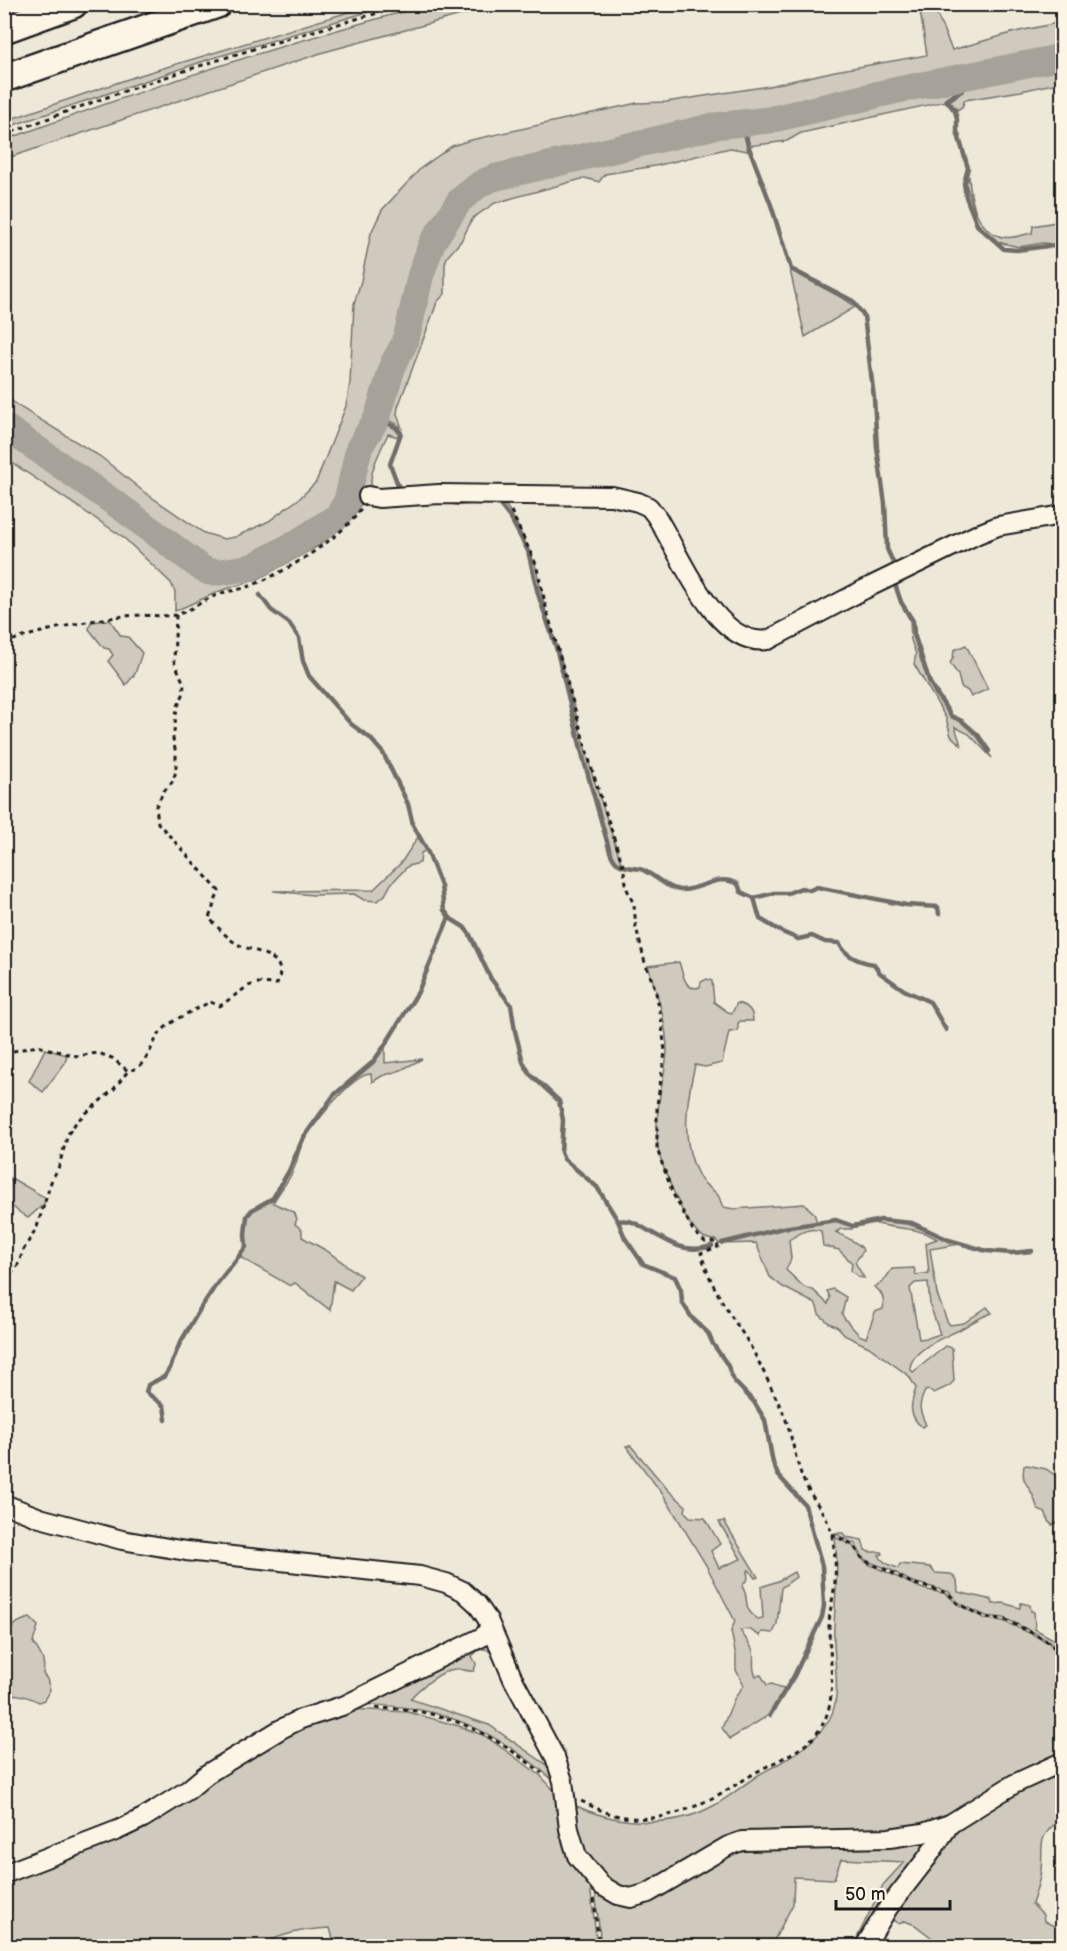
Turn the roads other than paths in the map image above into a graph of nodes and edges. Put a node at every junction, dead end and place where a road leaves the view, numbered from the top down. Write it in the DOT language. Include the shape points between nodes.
graph roads {
  1 [pos="73,4"];
  2 [pos="218,4"];
  3 [pos="4,29"];
  4 [pos="4,78"];
  5 [pos="368,496"];
  6 [pos="1062,515"];
  7 [pos="4,1504"];
  8 [pos="488,1620"];
  9 [pos="1062,1762"];
  10 [pos="950,1824"];
  11 [pos="4,1874"];
  12 [pos="865,1947"];
  1 -- 3 [label="highway"];
  2 -- 4 [label="highway"];
  5 -- 6 [label="street" via="612,496 638,502 657,516 718,619 744,639 760,642 978,534 998,526"];
  7 -- 8 [label="street" via="122,1540 186,1551 420,1576 463,1591"];
  8 -- 10 [label="street" via="513,1679 555,1757 577,1856 601,1885 618,1895 631,1898 648,1893 742,1841 889,1838"];
  8 -- 11 [label="street" via="484,1636 345,1705 280,1729 143,1818"];
  9 -- 10 [label="street" via="1014,1784"];
  10 -- 12 [label="street" via="888,1908"];
}
